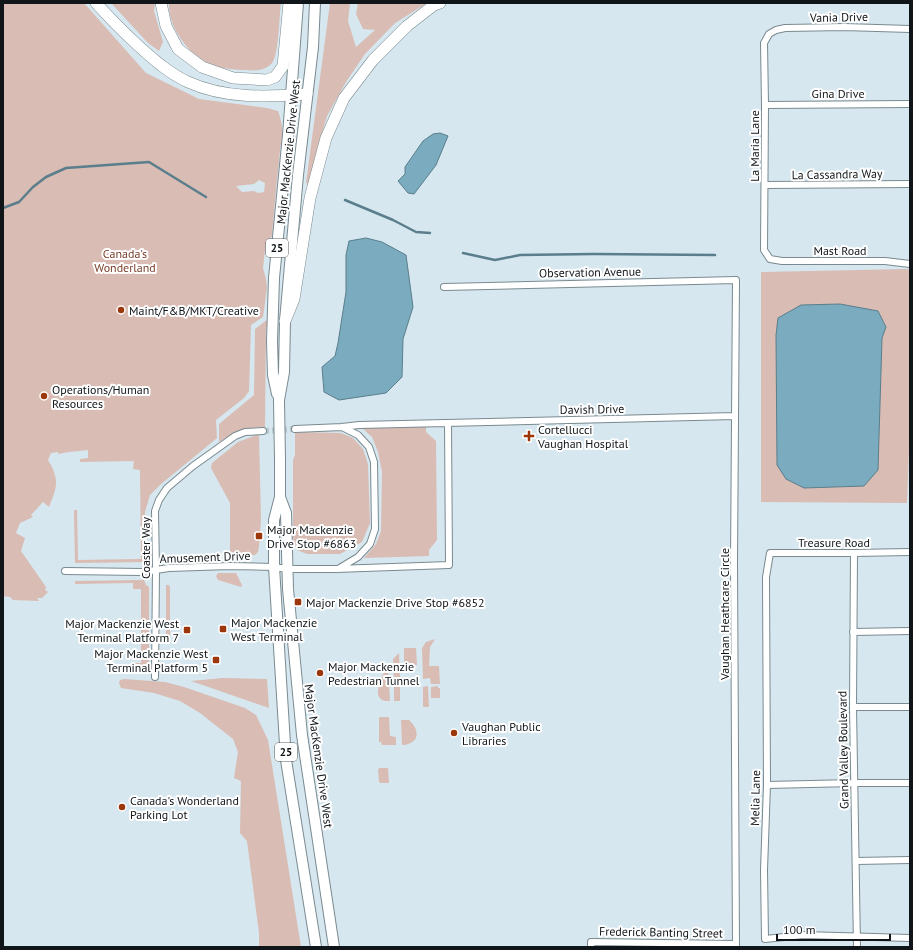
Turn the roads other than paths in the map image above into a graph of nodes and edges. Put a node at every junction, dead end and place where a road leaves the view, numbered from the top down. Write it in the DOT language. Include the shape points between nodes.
graph roads {
  1 [pos="96,3"];
  2 [pos="161,3"];
  3 [pos="289,3"];
  4 [pos="298,3"];
  5 [pos="315,3"];
  6 [pos="440,3"];
  7 [pos="910,28"];
  8 [pos="769,34"];
  9 [pos="307,94"];
  10 [pos="290,95"];
  11 [pos="765,104"];
  12 [pos="910,104"];
  13 [pos="910,184"];
  14 [pos="765,185"];
  15 [pos="770,259"];
  16 [pos="910,264"];
  17 [pos="736,280"];
  18 [pos="444,287"];
  19 [pos="285,321"];
  20 [pos="279,400"];
  21 [pos="736,416"];
  22 [pos="448,423"];
  23 [pos="342,427"];
  24 [pos="295,429"];
  25 [pos="263,431"];
  26 [pos="280,497"];
  27 [pos="910,552"];
  28 [pos="854,553"];
  29 [pos="767,565"];
  30 [pos="274,567"];
  31 [pos="156,569"];
  32 [pos="287,569"];
  33 [pos="336,569"];
  34 [pos="65,571"];
  35 [pos="910,631"];
  36 [pos="853,632"];
  37 [pos="155,677"];
  38 [pos="853,707"];
  39 [pos="910,707"];
  40 [pos="854,783"];
  41 [pos="910,783"];
  42 [pos="767,785"];
  43 [pos="910,860"];
  44 [pos="856,861"];
  45 [pos="857,936"];
  46 [pos="910,938"];
  47 [pos="735,945"];
  48 [pos="316,947"];
  49 [pos="334,947"];
  50 [pos="591,947"];
  51 [pos="857,947"];
  1 -- 10 [label="highway" via="142,50 187,82 219,92 242,95"];
  2 -- 3 [label="highway" via="166,26 178,49 202,67 233,78 267,80 275,77 283,66"];
  4 -- 10 [label="main road, Major MacKenzie Drive West / 25"];
  5 -- 9 [label="main road, Major MacKenzie Drive West / 25"];
  6 -- 19 [label="highway" via="434,5 392,40 344,98 326,138 310,198 294,299"];
  7 -- 8 [label="street, Vania Drive" via="785,28"];
  8 -- 11 [label="street, La Maria Lane" via="764,44"];
  9 -- 10 [label="highway"];
  9 -- 19 [label="main road, Major MacKenzie Drive West / 25"];
  10 -- 20 [label="main road, Major MacKenzie Drive West / 25" via="274,278 273,375"];
  11 -- 12 [label="street, Gina Drive"];
  11 -- 14 [label="street, La Maria Lane"];
  13 -- 14 [label="street, La Cassandra Way"];
  14 -- 15 [label="street, La Maria Lane" via="764,250"];
  15 -- 16 [label="street, Mast Road" via="885,261"];
  17 -- 18 [label="street, Observation Avenue"];
  17 -- 21 [label="street, Vaughan Heathcare Circle"];
  19 -- 20 [label="main road, Major MacKenzie Drive West / 25" via="284,372"];
  20 -- 26 [label="main road, Major MacKenzie Drive West / 25, bridge"];
  21 -- 22 [label="street, Davish Drive"];
  21 -- 47 [label="street, Vaughan Heathcare Circle"];
  22 -- 23 [label="street, Davish Drive"];
  22 -- 33 [label="street, Amusement Drive" via="449,565"];
  23 -- 24 [label="street"];
  23 -- 33 [label="street" via="358,435 369,447 374,462 375,529 370,544 358,557"];
  25 -- 31 [label="street, Coaster Way" via="245,432 235,436 167,488 155,511"];
  26 -- 30 [label="main road, Major MacKenzie Drive West / 25" via="274,520"];
  26 -- 32 [label="main road, Major MacKenzie Drive West / 25" via="286,513"];
  27 -- 28 [label="street, Treasure Road"];
  28 -- 29 [label="street, Treasure Road" via="770,552"];
  28 -- 36 [label="street, Grand Valley Boulevard"];
  29 -- 42 [label="street, Melia Lane"];
  30 -- 31 [label="street, Amusement Drive"];
  30 -- 32 [label="street, Amusement Drive"];
  30 -- 48 [label="main road, Major MacKenzie Drive West / 25" via="286,760"];
  31 -- 34 [label="street, Amusement Drive" via="144,572"];
  31 -- 37 [label="street, Coaster Way"];
  32 -- 33 [label="street, Amusement Drive"];
  32 -- 49 [label="main road, Major MacKenzie Drive West / 25" via="302,735"];
  35 -- 36 [label="street"];
  36 -- 38 [label="street, Grand Valley Boulevard"];
  38 -- 39 [label="street"];
  38 -- 40 [label="street, Grand Valley Boulevard"];
  40 -- 41 [label="street"];
  40 -- 42 [label="street"];
  40 -- 44 [label="street, Grand Valley Boulevard"];
  42 -- 45 [label="street, Melia Lane" via="765,939 803,935"];
  43 -- 44 [label="street"];
  44 -- 45 [label="street, Grand Valley Boulevard"];
  45 -- 46 [label="street"];
  45 -- 51 [label="street, Grand Valley Boulevard"];
  47 -- 50 [label="street, Frederick Banting Street" via="591,942"];
}
